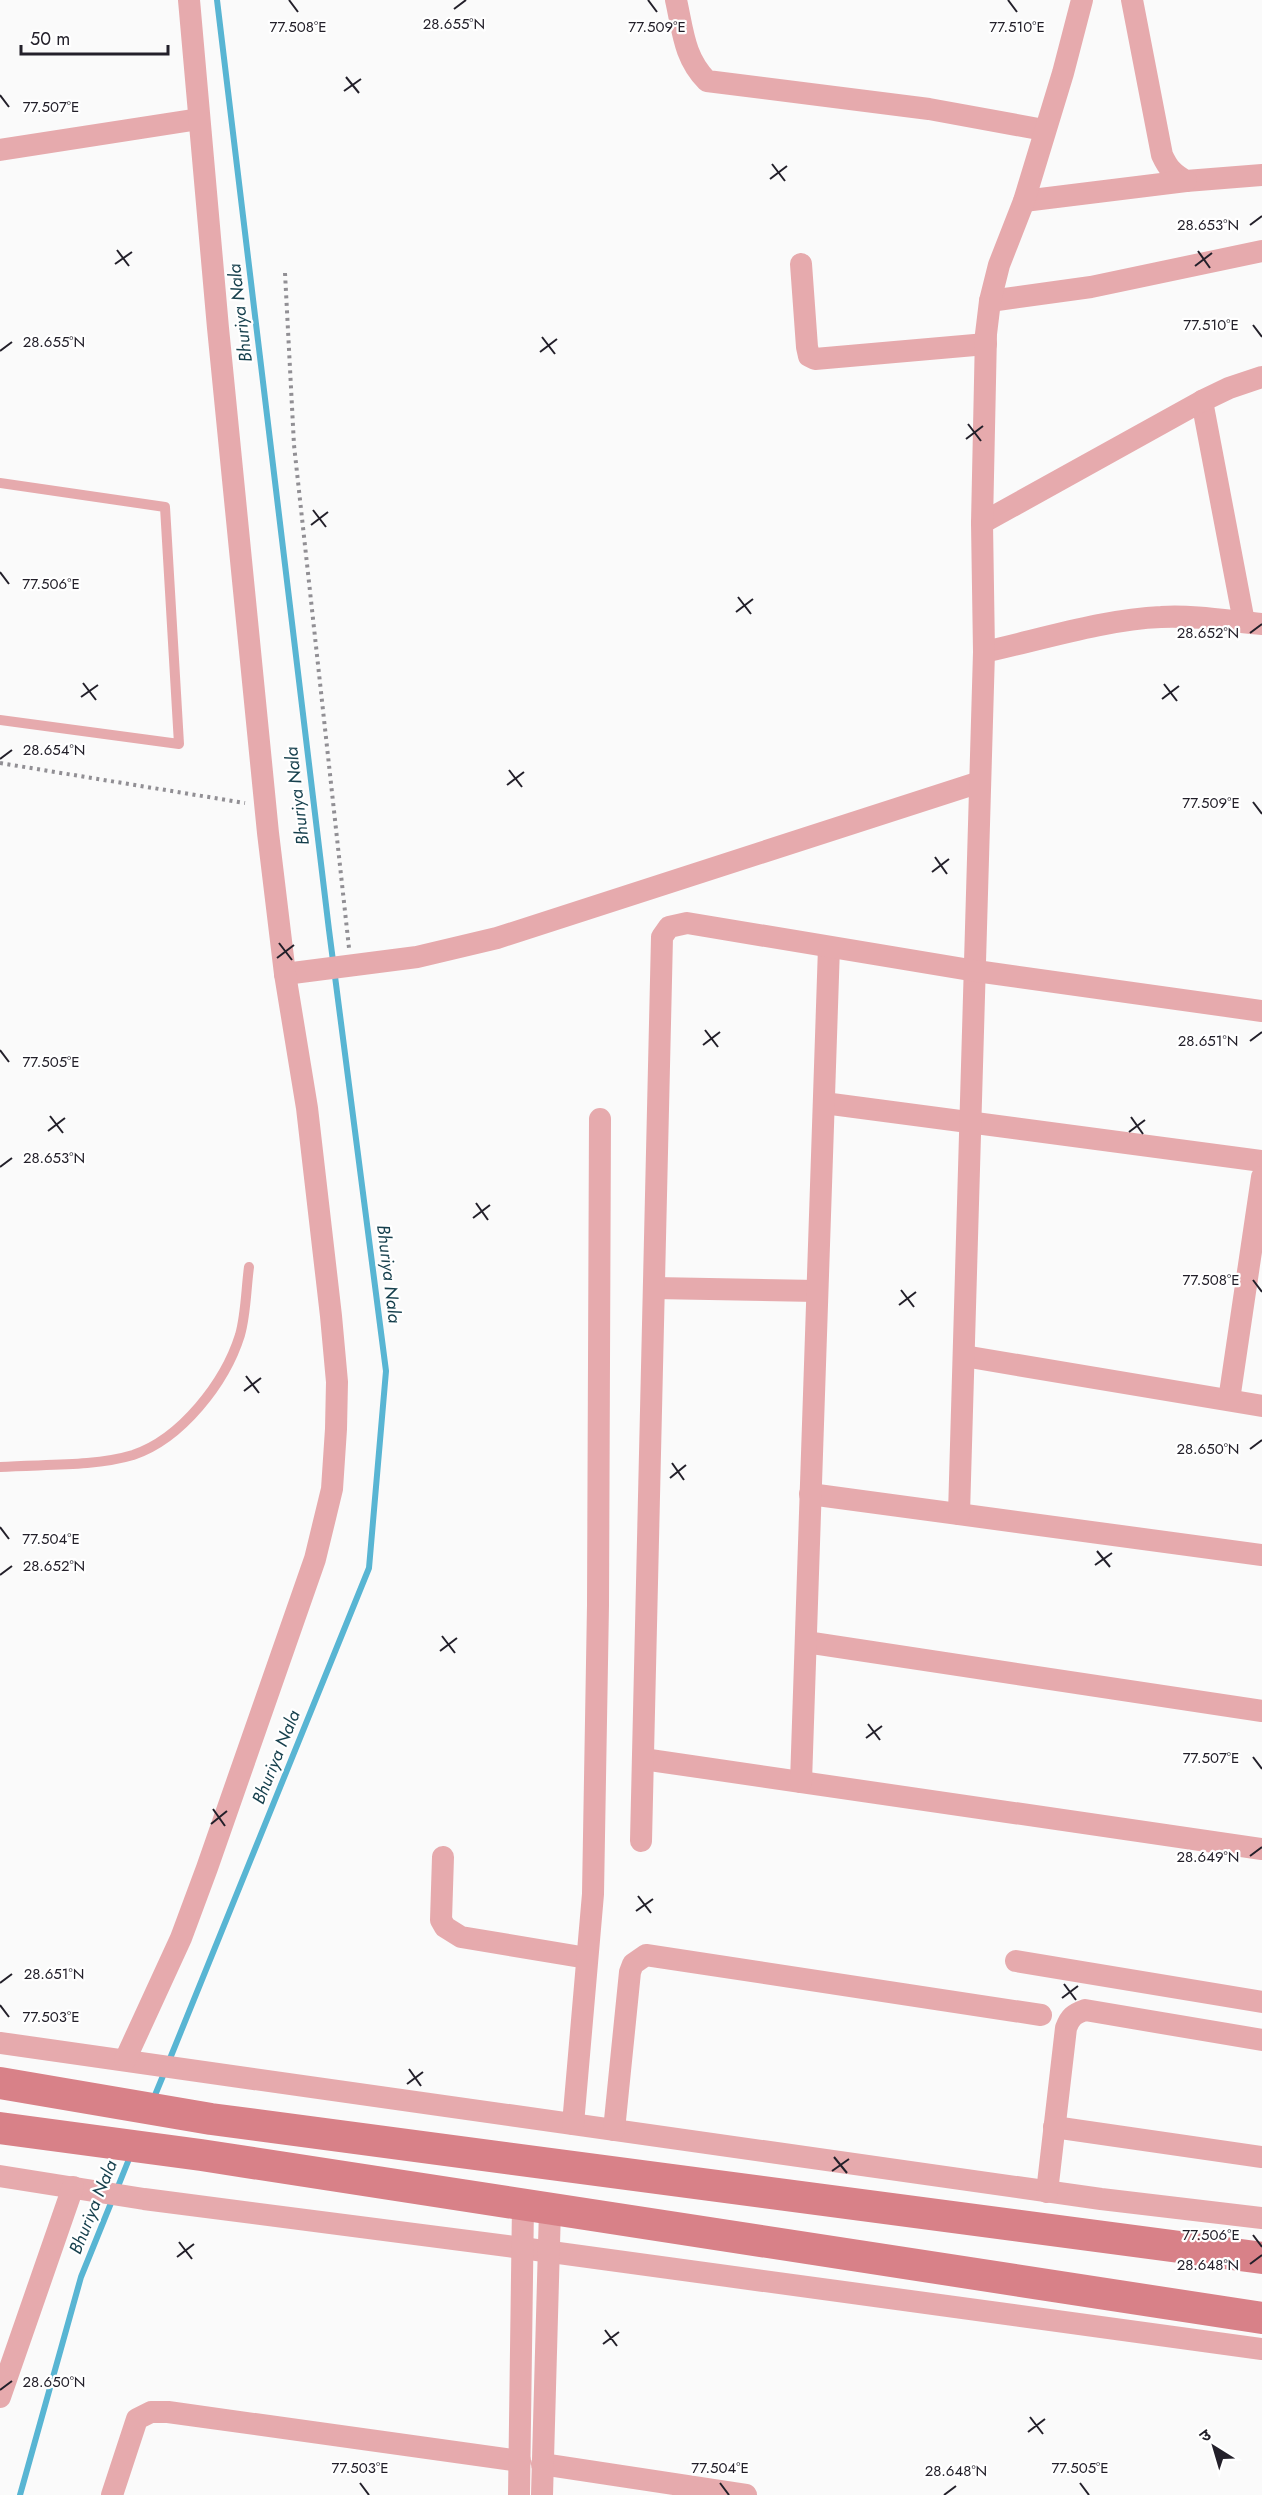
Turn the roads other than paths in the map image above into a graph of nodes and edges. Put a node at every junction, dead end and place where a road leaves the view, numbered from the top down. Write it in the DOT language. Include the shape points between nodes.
graph roads {
  1 [pos="189,0"];
  2 [pos="676,0"];
  3 [pos="1082,0"];
  4 [pos="1132,0"];
  5 [pos="199,119"];
  6 [pos="1044,130"];
  7 [pos="0,150"];
  8 [pos="1262,175"];
  9 [pos="1186,181"];
  10 [pos="1024,201"];
  11 [pos="1262,251"];
  12 [pos="801,264"];
  13 [pos="990,301"];
  14 [pos="986,344"];
  15 [pos="1262,377"];
  16 [pos="1202,401"];
  17 [pos="0,483"];
  18 [pos="982,523"];
  19 [pos="1253,623"];
  20 [pos="984,652"];
  21 [pos="0,720"];
  22 [pos="980,782"];
  23 [pos="829,947"];
  24 [pos="976,971"];
  25 [pos="293,973"];
  26 [pos="1262,1011"];
  27 [pos="824,1102"];
  28 [pos="600,1119"];
  29 [pos="971,1122"];
  30 [pos="1262,1161"];
  31 [pos="1262,1177"];
  32 [pos="249,1267"];
  33 [pos="654,1288"];
  34 [pos="817,1291"];
  35 [pos="964,1356"];
  36 [pos="1229,1400"];
  37 [pos="1262,1406"];
  38 [pos="0,1467"];
  39 [pos="810,1494"];
  40 [pos="959,1514"];
  41 [pos="1262,1555"];
  42 [pos="806,1642"];
  43 [pos="1262,1711"];
  44 [pos="643,1759"];
  45 [pos="801,1782"];
  46 [pos="641,1841"];
  47 [pos="1262,1849"];
  48 [pos="443,1857"];
  49 [pos="587,1958"];
  50 [pos="1016,1961"];
  51 [pos="1262,2002"];
  52 [pos="1041,2015"];
  53 [pos="1262,2040"];
  54 [pos="0,2043"];
  55 [pos="131,2061"];
  56 [pos="0,2083"];
  57 [pos="573,2124"];
  58 [pos="1054,2127"];
  59 [pos="0,2128"];
  60 [pos="614,2130"];
  61 [pos="1262,2157"];
  62 [pos="0,2176"];
  63 [pos="81,2188"];
  64 [pos="1047,2192"];
  65 [pos="536,2207"];
  66 [pos="1262,2218"];
  67 [pos="522,2248"];
  68 [pos="548,2252"];
  69 [pos="1262,2258"];
  70 [pos="1262,2318"];
  71 [pos="1262,2349"];
  72 [pos="0,2397"];
  73 [pos="520,2461"];
  74 [pos="542,2464"];
  75 [pos="691,2491"];
  76 [pos="112,2495"];
  77 [pos="519,2495"];
  78 [pos="542,2495"];
  79 [pos="746,2495"];
  1 -- 5 [label="street"];
  2 -- 6 [label="street" via="689,56 707,81 918,107"];
  3 -- 6 [label="street"];
  4 -- 9 [label="street" via="1162,155 1167,167"];
  5 -- 7 [label="street"];
  5 -- 25 [label="street" via="266,806"];
  6 -- 10 [label="street"];
  8 -- 9 [label="street"];
  9 -- 10 [label="street"];
  10 -- 13 [label="street" via="999,265"];
  11 -- 13 [label="street" via="1091,288"];
  12 -- 14 [label="street" via="807,347 815,359"];
  13 -- 14 [label="street"];
  14 -- 18 [label="street"];
  15 -- 16 [label="street"];
  16 -- 18 [label="street"];
  16 -- 19 [label="street"];
  17 -- 21 [label="lane" via="165,507 179,744"];
  18 -- 20 [label="street"];
  19 -- 20 [label="street" via="1198,617 1136,619"];
  20 -- 22 [label="street"];
  22 -- 24 [label="street"];
  22 -- 25 [label="street" via="497,938 417,957"];
  23 -- 24 [label="street"];
  23 -- 27 [label="street"];
  23 -- 33 [label="street" via="687,923 669,927 662,937"];
  24 -- 26 [label="street"];
  24 -- 29 [label="street"];
  25 -- 55 [label="street" via="337,1382 332,1489 315,1559 207,1868"];
  27 -- 29 [label="street"];
  27 -- 34 [label="street"];
  28 -- 49 [label="street" via="598,1617"];
  29 -- 30 [label="street"];
  29 -- 35 [label="street"];
  31 -- 36 [label="street"];
  32 -- 38 [label="lane" via="240,1333 230,1361 210,1393 176,1430 158,1444 119,1458"];
  33 -- 34 [label="street"];
  33 -- 44 [label="street"];
  34 -- 39 [label="street"];
  35 -- 36 [label="street"];
  35 -- 40 [label="street"];
  36 -- 37 [label="street"];
  39 -- 40 [label="street"];
  39 -- 42 [label="street"];
  40 -- 41 [label="street"];
  42 -- 43 [label="street"];
  42 -- 45 [label="street"];
  44 -- 45 [label="street"];
  44 -- 46 [label="street"];
  45 -- 47 [label="street"];
  48 -- 49 [label="street" via="441,1920 452,1933"];
  49 -- 57 [label="street"];
  50 -- 51 [label="street"];
  52 -- 60 [label="street" via="646,1955 633,1964 630,1972"];
  53 -- 58 [label="street" via="1085,2010 1069,2019 1066,2028"];
  54 -- 55 [label="street"];
  55 -- 57 [label="street"];
  56 -- 69 [label="street" via="188,2115"];
  57 -- 60 [label="street"];
  58 -- 61 [label="street"];
  58 -- 64 [label="street"];
  59 -- 65 [label="street"];
  60 -- 64 [label="street"];
  62 -- 63 [label="street"];
  63 -- 67 [label="street"];
  63 -- 72 [label="street"];
  64 -- 66 [label="street"];
  65 -- 67 [label="street"];
  65 -- 68 [label="street"];
  65 -- 70 [label="street"];
  67 -- 68 [label="street"];
  67 -- 73 [label="street"];
  68 -- 71 [label="street"];
  68 -- 74 [label="street"];
  73 -- 76 [label="street" via="151,2412 137,2419"];
  73 -- 77 [label="street"];
  74 -- 75 [label="street"];
  74 -- 78 [label="street"];
  75 -- 79 [label="street"];
}
